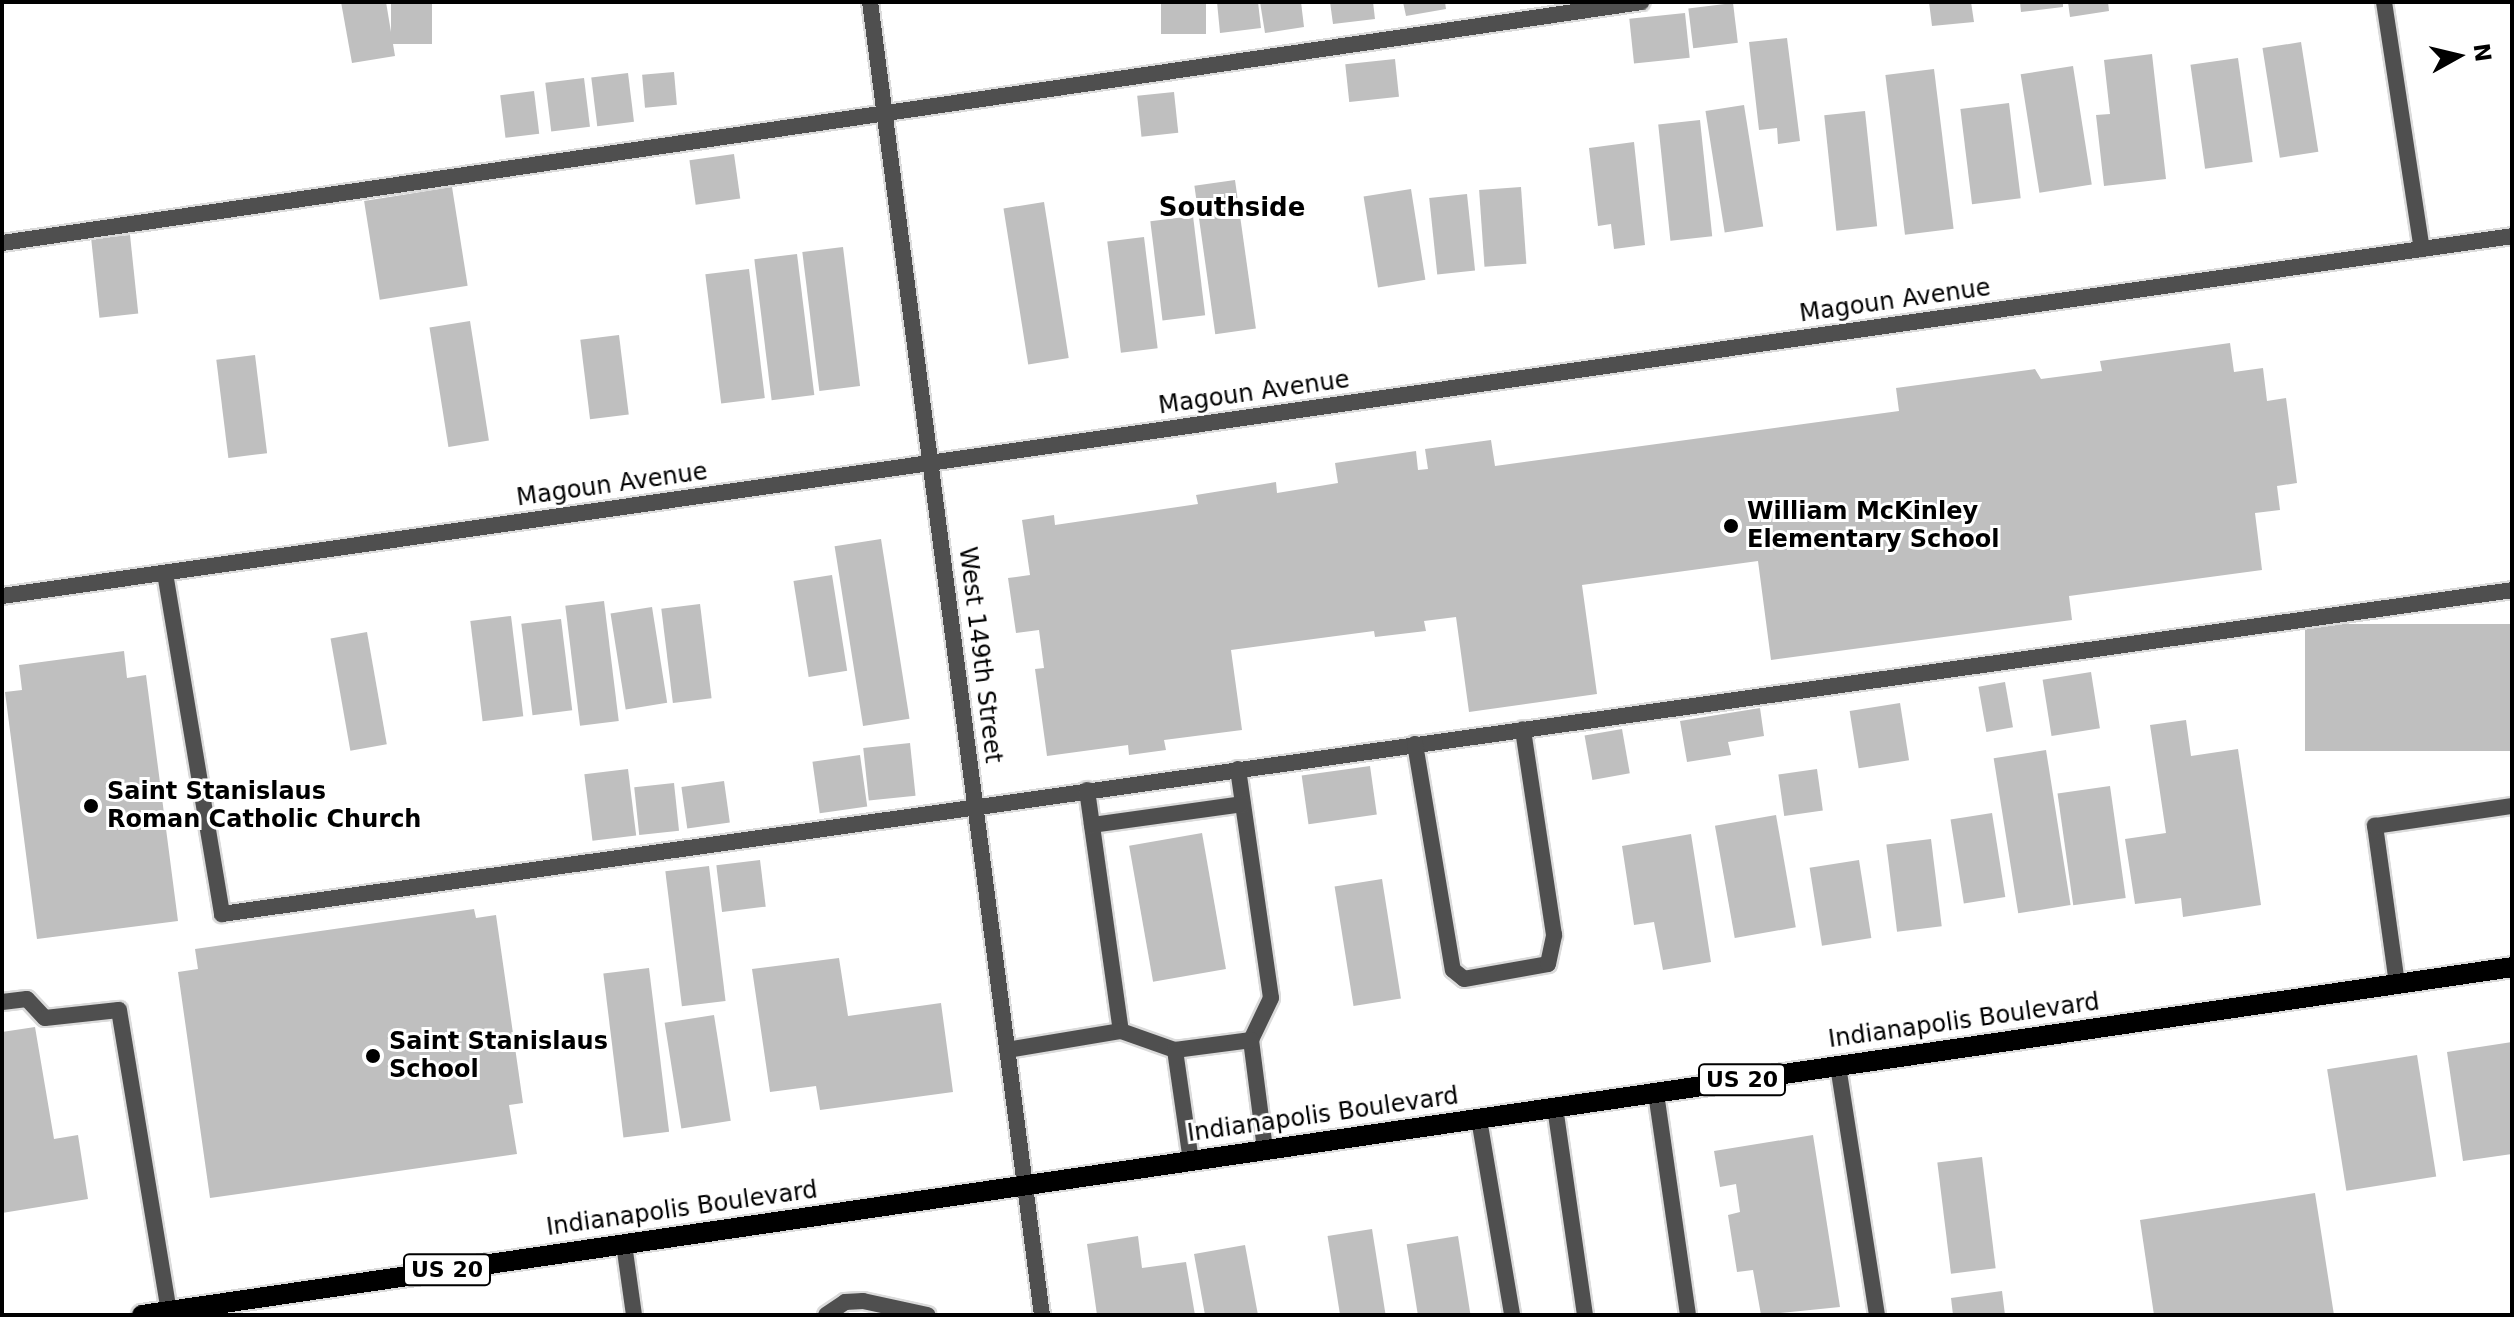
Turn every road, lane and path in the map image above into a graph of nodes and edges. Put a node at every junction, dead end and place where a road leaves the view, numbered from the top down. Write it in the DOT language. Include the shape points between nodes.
graph roads {
  1 [pos="870,2"];
  2 [pos="1641,2"];
  3 [pos="2384,2"];
  4 [pos="885,111"];
  5 [pos="2512,236"];
  6 [pos="2,243"];
  7 [pos="2422,249"];
  8 [pos="931,463"];
  9 [pos="165,573"];
  10 [pos="2512,590"];
  11 [pos="2,596"];
  12 [pos="1523,729"];
  13 [pos="1415,744"];
  14 [pos="1238,769"];
  15 [pos="1087,790"];
  16 [pos="1243,804"];
  17 [pos="975,805"];
  18 [pos="2512,806"];
  19 [pos="1092,825"];
  20 [pos="2512,967"];
  21 [pos="2397,984"];
  22 [pos="2,1002"];
  23 [pos="1121,1031"];
  24 [pos="1251,1040"];
  25 [pos="1007,1050"];
  26 [pos="1175,1050"];
  27 [pos="1838,1066"];
  28 [pos="1656,1093"];
  29 [pos="1555,1107"];
  30 [pos="1479,1119"];
  31 [pos="1265,1150"];
  32 [pos="1191,1161"];
  33 [pos="1025,1185"];
  34 [pos="624,1244"];
  35 [pos="169,1311"];
  36 [pos="142,1315"];
  37 [pos="634,1315"];
  38 [pos="826,1315"];
  39 [pos="928,1315"];
  40 [pos="1042,1315"];
  41 [pos="1512,1315"];
  42 [pos="1585,1315"];
  43 [pos="1688,1315"];
  44 [pos="1877,1315"];
  1 -- 4 [label="street, West 149th Street"];
  2 -- 4 [label="street"];
  3 -- 7 [label="street"];
  4 -- 6 [label="street"];
  4 -- 8 [label="street, West 149th Street"];
  5 -- 7 [label="street, Magoun Avenue"];
  7 -- 8 [label="street, Magoun Avenue"];
  8 -- 9 [label="street, Magoun Avenue"];
  8 -- 17 [label="street, West 149th Street"];
  9 -- 11 [label="street, Magoun Avenue"];
  9 -- 17 [label="street" via="222,914"];
  10 -- 12 [label="street"];
  12 -- 13 [label="street"];
  12 -- 13 [label="street" via="1554,935 1548,964 1464,979 1453,970"];
  13 -- 14 [label="street"];
  14 -- 15 [label="street"];
  14 -- 16 [label="street"];
  15 -- 17 [label="street"];
  15 -- 19 [label="street"];
  16 -- 19 [label="street"];
  16 -- 24 [label="street" via="1271,998"];
  17 -- 25 [label="street, West 149th Street"];
  18 -- 21 [label="street" via="2375,826"];
  19 -- 23 [label="street"];
  20 -- 21 [label="main road, Indianapolis Boulevard / US 20"];
  21 -- 27 [label="main road, Indianapolis Boulevard / US 20"];
  22 -- 35 [label="street" via="27,999 45,1018 119,1010"];
  23 -- 25 [label="street"];
  23 -- 26 [label="street"];
  24 -- 26 [label="street"];
  24 -- 31 [label="street"];
  25 -- 33 [label="street, West 149th Street"];
  26 -- 32 [label="street"];
  27 -- 28 [label="main road, Indianapolis Boulevard / US 20"];
  27 -- 44 [label="street"];
  28 -- 29 [label="main road, Indianapolis Boulevard / US 20"];
  28 -- 43 [label="street"];
  29 -- 30 [label="main road, Indianapolis Boulevard / US 20"];
  29 -- 42 [label="street"];
  30 -- 31 [label="main road, Indianapolis Boulevard / US 20"];
  30 -- 41 [label="street"];
  31 -- 32 [label="main road, Indianapolis Boulevard / US 20"];
  32 -- 33 [label="main road, Indianapolis Boulevard / US 20"];
  33 -- 34 [label="main road, Indianapolis Boulevard / US 20"];
  33 -- 40 [label="street, West 149th Street"];
  34 -- 35 [label="main road, Indianapolis Boulevard / US 20"];
  34 -- 37 [label="street"];
  35 -- 36 [label="main road, Indianapolis Boulevard / US 20"];
  38 -- 39 [label="street" via="845,1302 863,1301"];
}
